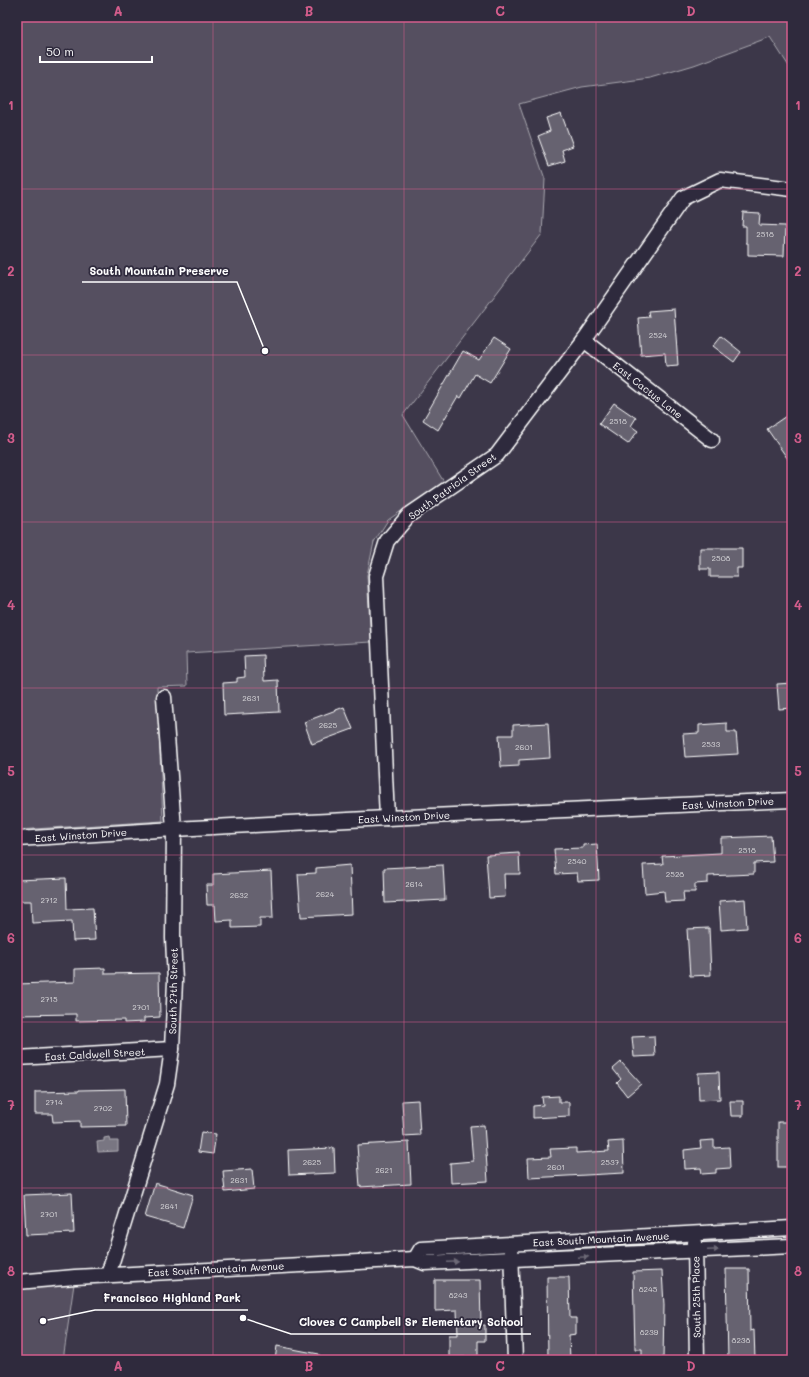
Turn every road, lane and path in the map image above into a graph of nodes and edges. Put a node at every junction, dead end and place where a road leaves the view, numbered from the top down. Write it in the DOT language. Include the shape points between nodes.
graph roads {
  1 [pos="792,189"];
  2 [pos="584,340"];
  3 [pos="712,440"];
  4 [pos="164,697"];
  5 [pos="792,800"];
  6 [pos="387,818"];
  7 [pos="174,829"];
  8 [pos="17,839"];
  9 [pos="172,1050"];
  10 [pos="17,1058"];
  11 [pos="792,1228"];
  12 [pos="695,1234"];
  13 [pos="511,1245"];
  14 [pos="792,1246"];
  15 [pos="696,1251"];
  16 [pos="415,1259"];
  17 [pos="512,1260"];
  18 [pos="108,1275"];
  19 [pos="17,1282"];
  20 [pos="515,1360"];
  21 [pos="697,1360"];
  1 -- 2 [label="street, South Patricia Street" via="720,180 683,198"];
  2 -- 3 [label="street, East Cactus Lane"];
  2 -- 6 [label="street, South Patricia Street" via="496,455 409,515 387,541 376,576"];
  4 -- 7 [label="street, South 27th Street"];
  5 -- 6 [label="street, East Winston Drive"];
  6 -- 7 [label="street, East Winston Drive"];
  7 -- 8 [label="street, East Winston Drive"];
  7 -- 9 [label="street, South 27th Street" via="175,980"];
  9 -- 10 [label="street, East Caldwell Street"];
  9 -- 18 [label="street, South 27th Street" via="167,1084"];
  11 -- 12 [label="street, East South Mountain Avenue"];
  12 -- 13 [label="street, East South Mountain Avenue"];
  12 -- 15 [label="street, South 25th Place"];
  13 -- 16 [label="street, East South Mountain Avenue" via="420,1249"];
  13 -- 17 [label="street"];
  15 -- 14 [label="street, East South Mountain Avenue, one-way"];
  17 -- 15 [label="street, East South Mountain Avenue, one-way"];
  15 -- 21 [label="street, South 25th Place"];
  16 -- 17 [label="street, East South Mountain Avenue, one-way" via="425,1263"];
  16 -- 18 [label="street, East South Mountain Avenue"];
  17 -- 20 [label="street"];
  18 -- 19 [label="street, East South Mountain Avenue"];
}
